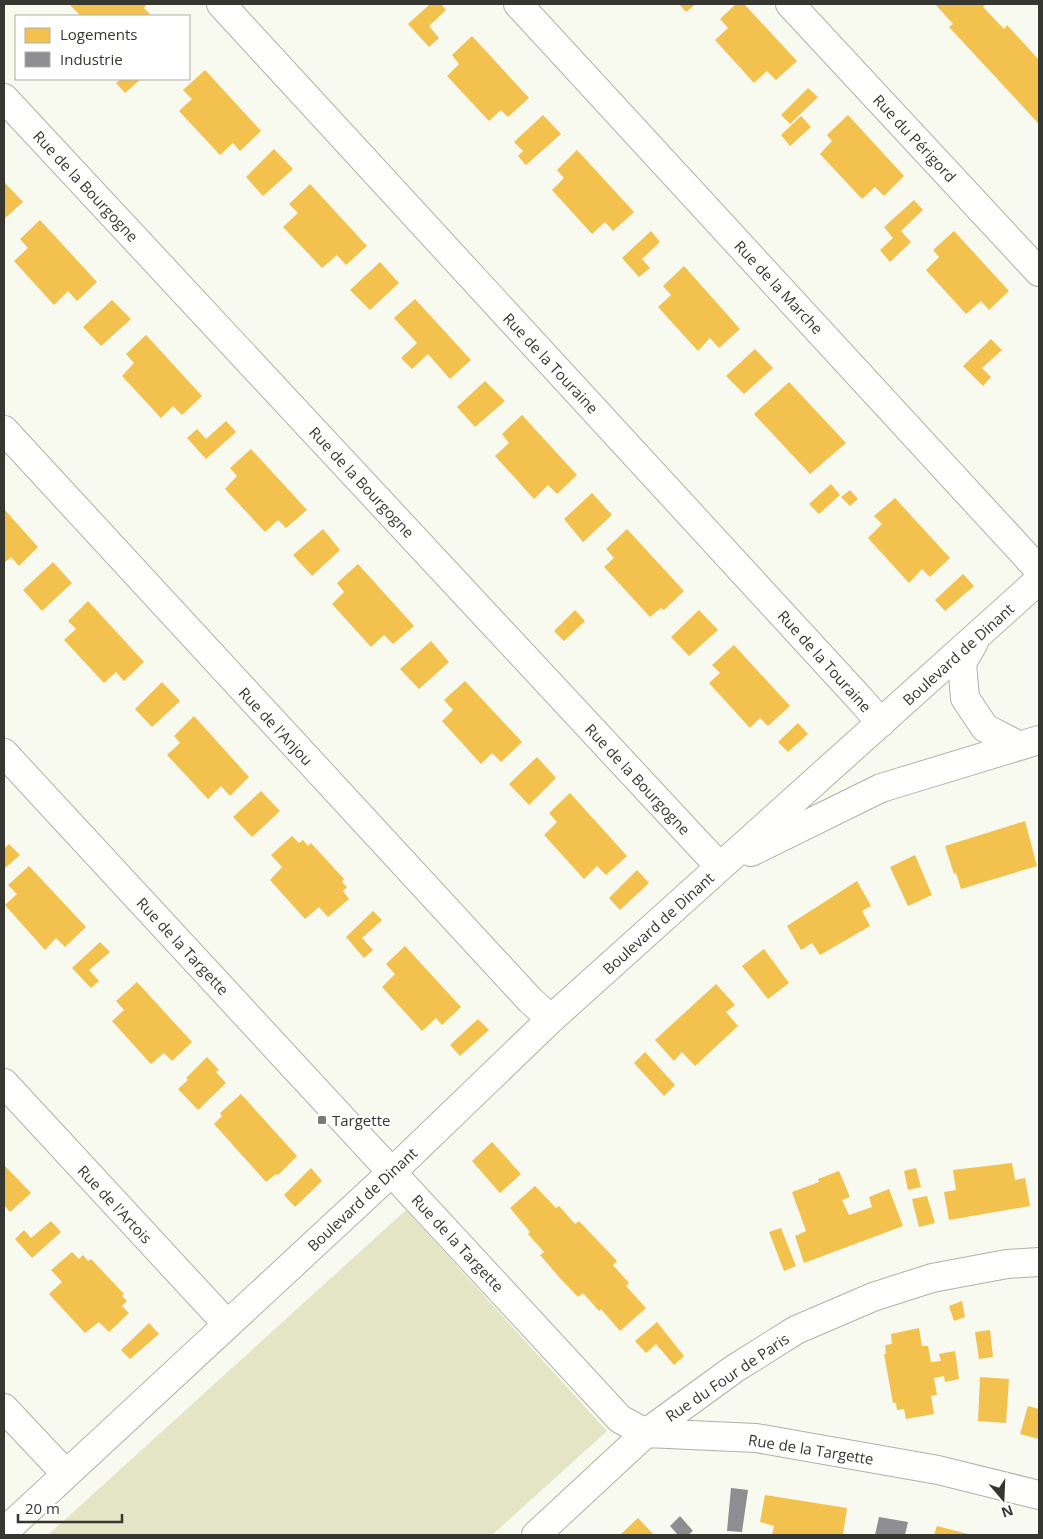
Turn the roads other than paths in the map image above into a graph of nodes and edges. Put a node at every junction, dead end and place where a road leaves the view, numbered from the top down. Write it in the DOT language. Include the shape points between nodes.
graph roads {
  1 [pos="221,4"];
  2 [pos="518,4"];
  3 [pos="790,4"];
  4 [pos="4,98"];
  5 [pos="1039,272"];
  6 [pos="4,430"];
  7 [pos="1039,570"];
  8 [pos="1039,580"];
  9 [pos="977,636"];
  10 [pos="880,723"];
  11 [pos="1030,743"];
  12 [pos="4,753"];
  13 [pos="720,868"];
  14 [pos="551,1019"];
  15 [pos="4,1083"];
  16 [pos="392,1172"];
  17 [pos="1039,1262"];
  18 [pos="227,1324"];
  19 [pos="4,1408"];
  20 [pos="646,1433"];
  21 [pos="66,1474"];
  22 [pos="1039,1495"];
  23 [pos="4,1532"];
  24 [pos="536,1535"];
  1 -- 10 [label="street, Rue de la Touraine"];
  2 -- 7 [label="street, Rue de la Marche"];
  3 -- 5 [label="street, Rue du Périgord"];
  4 -- 13 [label="street, Rue de la Bourgogne"];
  6 -- 14 [label="street, Rue de l'Anjou"];
  8 -- 9 [label="street, Boulevard de Dinant"];
  9 -- 10 [label="street, Boulevard de Dinant"];
  9 -- 11 [label="street" via="962,663 965,698 985,728"];
  10 -- 13 [label="street, Boulevard de Dinant"];
  11 -- 13 [label="street, Boulevard de Dinant" via="881,788"];
  12 -- 16 [label="street, Rue de la Targette"];
  13 -- 14 [label="street, Boulevard de Dinant"];
  14 -- 16 [label="street, Boulevard de Dinant"];
  15 -- 18 [label="street, Rue de l'Artois"];
  16 -- 18 [label="street, Boulevard de Dinant"];
  16 -- 20 [label="street, Rue de la Targette" via="620,1419"];
  17 -- 20 [label="street, Rue du Four de Paris" via="1007,1264 932,1278 873,1297 796,1330 734,1369"];
  18 -- 21 [label="street, Boulevard de Dinant"];
  19 -- 21 [label="street"];
  20 -- 22 [label="street, Rue de la Targette" via="756,1438 938,1470"];
  20 -- 24 [label="street, Rue du Four de Paris"];
  21 -- 23 [label="street, Boulevard de Dinant"];
}
